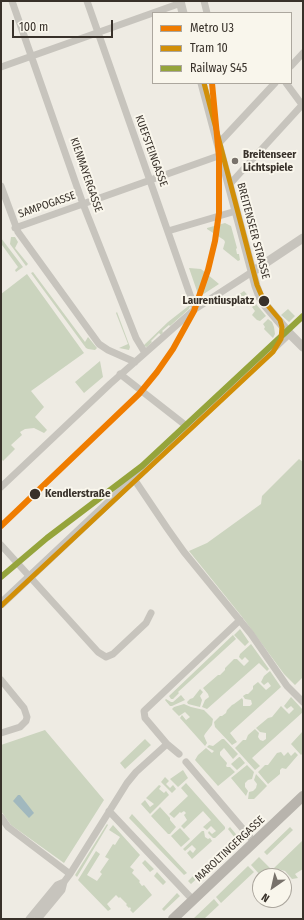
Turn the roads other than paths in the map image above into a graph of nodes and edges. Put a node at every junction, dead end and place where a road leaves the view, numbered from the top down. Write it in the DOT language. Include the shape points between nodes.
graph roads {
  1 [pos="12,1"];
  2 [pos="86,1"];
  3 [pos="204,1"];
  4 [pos="180,2"];
  5 [pos="152,12"];
  6 [pos="153,12"];
  7 [pos="183,12"];
  8 [pos="207,12"];
  9 [pos="97,33"];
  10 [pos="303,52"];
  11 [pos="33,56"];
  12 [pos="292,65"];
  13 [pos="1,67"];
  14 [pos="202,84"];
  15 [pos="274,84"];
  16 [pos="287,84"];
  17 [pos="302,106"];
  18 [pos="218,144"];
  19 [pos="221,155"];
  20 [pos="150,180"];
  21 [pos="229,185"];
  22 [pos="1,186"];
  23 [pos="83,204"];
  24 [pos="236,211"];
  25 [pos="15,228"];
  26 [pos="168,231"];
  27 [pos="302,240"];
  28 [pos="252,272"];
  29 [pos="195,308"];
  30 [pos="289,333"];
  31 [pos="303,346"];
  32 [pos="145,353"];
  33 [pos="135,362"];
  34 [pos="120,374"];
  35 [pos="189,428"];
  36 [pos="134,479"];
  37 [pos="1,487"];
  38 [pos="1,545"];
  39 [pos="30,577"];
  40 [pos="1,604"];
  41 [pos="151,613"];
  42 [pos="240,620"];
  43 [pos="1,680"];
  44 [pos="303,702"];
  45 [pos="1,733"];
  46 [pos="167,744"];
  47 [pos="179,754"];
  48 [pos="186,762"];
  49 [pos="303,796"];
  50 [pos="109,811"];
  51 [pos="2,822"];
  52 [pos="254,842"];
  53 [pos="70,874"];
  54 [pos="64,882"];
  55 [pos="193,900"];
  56 [pos="29,919"];
  57 [pos="38,919"];
  58 [pos="173,919"];
  1 -- 11 [label="street, KIENMAYERGASSE"];
  2 -- 9 [label="street, KUEFSTEINGASSE"];
  3 -- 8 [label="street"];
  4 -- 6 [label="street"];
  4 -- 7 [label="street"];
  5 -- 9 [label="street"];
  9 -- 11 [label="street"];
  9 -- 20 [label="street, KUEFSTEINGASSE"];
  10 -- 12 [label="street"];
  11 -- 13 [label="street"];
  11 -- 23 [label="street, KIENMAYERGASSE"];
  14 -- 18 [label="street, BREITENSEER STRASSE"];
  15 -- 18 [label="street"];
  16 -- 17 [label="street"];
  17 -- 21 [label="street"];
  18 -- 19 [label="street, BREITENSEER STRASSE"];
  19 -- 20 [label="street, SAMPOGASSE"];
  19 -- 21 [label="street, BREITENSEER STRASSE"];
  20 -- 23 [label="street, SAMPOGASSE"];
  20 -- 26 [label="street, KUEFSTEINGASSE"];
  21 -- 24 [label="street, BREITENSEER STRASSE"];
  22 -- 25 [label="street"];
  23 -- 25 [label="street, SAMPOGASSE"];
  23 -- 32 [label="street, KIENMAYERGASSE" via="136,338"];
  24 -- 26 [label="street"];
  24 -- 28 [label="street, BREITENSEER STRASSE"];
  25 -- 33 [label="street" via="99,344"];
  26 -- 29 [label="street, KUEFSTEINGASSE"];
  27 -- 28 [label="street"];
  28 -- 29 [label="street"];
  28 -- 30 [label="street, BREITENSEER STRASSE" via="260,297"];
  29 -- 32 [label="street"];
  30 -- 31 [label="street, BREITENSEER STRASSE"];
  30 -- 35 [label="street"];
  32 -- 33 [label="street"];
  33 -- 34 [label="street"];
  34 -- 35 [label="street"];
  34 -- 37 [label="street"];
  35 -- 36 [label="street"];
  36 -- 39 [label="street"];
  36 -- 42 [label="street" via="184,552"];
  38 -- 39 [label="street"];
  39 -- 40 [label="street"];
  39 -- 41 [label="street" via="98,652 106,657 113,654 146,623"];
  42 -- 44 [label="street" via="288,686"];
  42 -- 46 [label="street" via="144,711 145,718"];
  43 -- 45 [label="street" via="27,713 26,721 20,727"];
  46 -- 47 [label="street"];
  46 -- 50 [label="street" via="136,772"];
  48 -- 52 [label="street"];
  49 -- 52 [label="main road, MAROLTINGERGASSE"];
  50 -- 53 [label="street"];
  50 -- 55 [label="street"];
  51 -- 53 [label="street"];
  52 -- 55 [label="main road, MAROLTINGERGASSE"];
  53 -- 54 [label="street"];
  54 -- 56 [label="street" via="57,885"];
  54 -- 57 [label="street" via="62,890"];
  55 -- 58 [label="main road, MAROLTINGERGASSE"];
}
